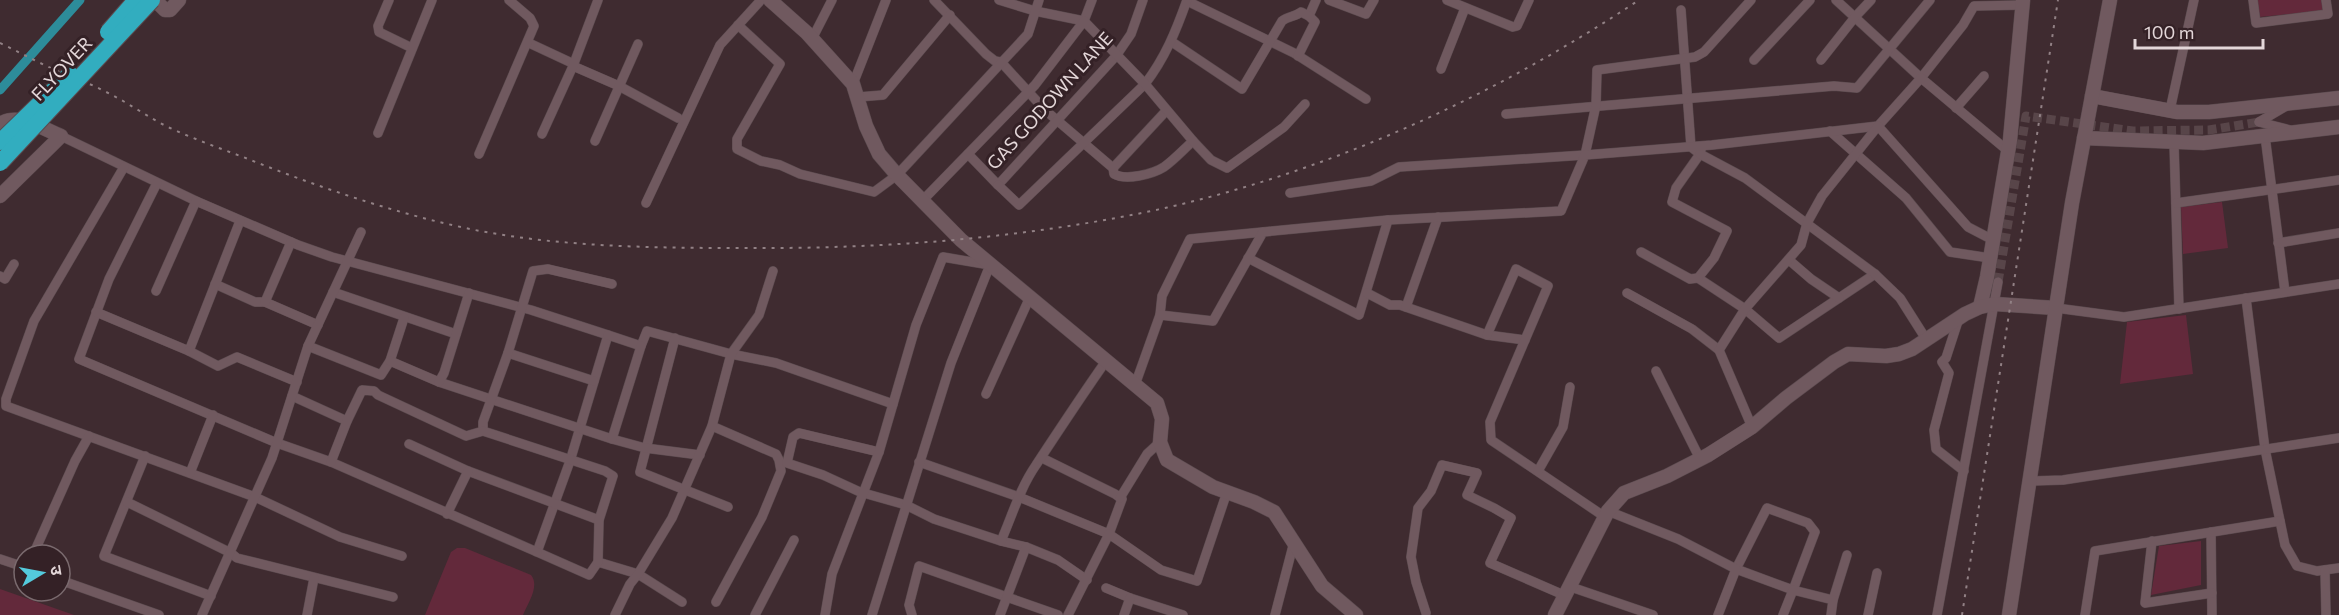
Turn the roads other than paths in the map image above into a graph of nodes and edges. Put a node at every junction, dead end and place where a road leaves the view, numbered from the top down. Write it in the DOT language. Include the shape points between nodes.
graph roads {
  1 [pos="136,0"];
  2 [pos="154,0"];
  3 [pos="179,0"];
  4 [pos="389,0"];
  5 [pos="432,0"];
  6 [pos="509,0"];
  7 [pos="598,0"];
  8 [pos="761,0"];
  9 [pos="770,0"];
  10 [pos="832,0"];
  11 [pos="886,0"];
  12 [pos="934,0"];
  13 [pos="999,0"];
  14 [pos="1039,0"];
  15 [pos="1092,0"];
  16 [pos="1143,0"];
  17 [pos="1187,0"];
  18 [pos="1316,0"];
  19 [pos="1329,0"];
  20 [pos="1374,0"];
  21 [pos="1447,0"];
  22 [pos="1529,0"];
  23 [pos="1751,0"];
  24 [pos="1810,0"];
  25 [pos="1836,0"];
  26 [pos="1871,0"];
  27 [pos="1930,0"];
  28 [pos="2110,0"];
  29 [pos="2194,0"];
  30 [pos="2253,0"];
  31 [pos="2326,0"];
  32 [pos="2023,3"];
  33 [pos="1466,8"];
  34 [pos="1681,10"];
  35 [pos="1035,11"];
  36 [pos="950,15"];
  37 [pos="1309,16"];
  38 [pos="1855,17"];
  39 [pos="1084,21"];
  40 [pos="738,25"];
  41 [pos="812,39"];
  42 [pos="1270,40"];
  43 [pos="1172,42"];
  44 [pos="529,43"];
  45 [pos="638,44"];
  46 [pos="412,48"];
  47 [pos="1889,48"];
  48 [pos="1116,56"];
  49 [pos="1298,56"];
  50 [pos="1686,60"];
  51 [pos="1754,60"];
  52 [pos="1821,60"];
  53 [pos="1001,62"];
  54 [pos="574,65"];
  55 [pos="1441,69"];
  56 [pos="1984,76"];
  57 [pos="1921,78"];
  58 [pos="1145,84"];
  59 [pos="619,87"];
  60 [pos="856,91"];
  61 [pos="1028,92"];
  62 [pos="2092,96"];
  63 [pos="2339,98"];
  64 [pos="1366,99"];
  65 [pos="1688,100"];
  66 [pos="2292,103"];
  67 [pos="1305,104"];
  68 [pos="1596,105"];
  69 [pos="1956,108"];
  70 [pos="2170,110"];
  71 [pos="1166,111"];
  72 [pos="1506,114"];
  73 [pos="678,118"];
  74 [pos="1057,121"];
  75 [pos="0,124"];
  76 [pos="1878,126"];
  77 [pos="2339,127"];
  78 [pos="1830,131"];
  79 [pos="2298,132"];
  80 [pos="378,133"];
  81 [pos="542,134"];
  82 [pos="61,136"];
  83 [pos="2265,136"];
  84 [pos="2084,138"];
  85 [pos="595,141"];
  86 [pos="1193,141"];
  87 [pos="0,142"];
  88 [pos="2174,142"];
  89 [pos="1083,144"];
  90 [pos="1691,147"];
  91 [pos="1701,150"];
  92 [pos="2008,151"];
  93 [pos="479,154"];
  94 [pos="968,154"];
  95 [pos="1857,154"];
  96 [pos="1584,155"];
  97 [pos="0,163"];
  98 [pos="124,167"];
  99 [pos="1113,168"];
  100 [pos="897,175"];
  101 [pos="2339,180"];
  102 [pos="157,183"];
  103 [pos="998,185"];
  104 [pos="2271,190"];
  105 [pos="1290,193"];
  106 [pos="0,196"];
  107 [pos="923,200"];
  108 [pos="196,201"];
  109 [pos="646,203"];
  110 [pos="2176,203"];
  111 [pos="1437,217"];
  112 [pos="1388,220"];
  113 [pos="240,221"];
  114 [pos="1807,223"];
  115 [pos="361,232"];
  116 [pos="1263,232"];
  117 [pos="2339,233"];
  118 [pos="1993,240"];
  119 [pos="291,242"];
  120 [pos="2278,243"];
  121 [pos="1641,252"];
  122 [pos="1248,258"];
  123 [pos="1990,258"];
  124 [pos="1789,260"];
  125 [pos="347,261"];
  126 [pos="14,264"];
  127 [pos="990,265"];
  128 [pos="773,271"];
  129 [pos="1875,274"];
  130 [pos="2,277"];
  131 [pos="1698,278"];
  132 [pos="1998,282"];
  133 [pos="215,284"];
  134 [pos="612,284"];
  135 [pos="2339,284"];
  136 [pos="0,288"];
  137 [pos="156,291"];
  138 [pos="333,292"];
  139 [pos="2285,292"];
  140 [pos="469,293"];
  141 [pos="1627,293"];
  142 [pos="1367,294"];
  143 [pos="1030,297"];
  144 [pos="1839,298"];
  145 [pos="2246,298"];
  146 [pos="265,302"];
  147 [pos="1995,304"];
  148 [pos="522,307"];
  149 [pos="1406,307"];
  150 [pos="1980,307"];
  151 [pos="2056,308"];
  152 [pos="1745,309"];
  153 [pos="2179,309"];
  154 [pos="96,312"];
  155 [pos="1160,315"];
  156 [pos="404,318"];
  157 [pos="1959,318"];
  158 [pos="318,325"];
  159 [pos="456,333"];
  160 [pos="608,335"];
  161 [pos="1487,335"];
  162 [pos="675,338"];
  163 [pos="1926,339"];
  164 [pos="1525,340"];
  165 [pos="308,346"];
  166 [pos="641,346"];
  167 [pos="1719,350"];
  168 [pos="189,351"];
  169 [pos="508,353"];
  170 [pos="731,354"];
  171 [pos="390,361"];
  172 [pos="1106,361"];
  173 [pos="1656,371"];
  174 [pos="594,381"];
  175 [pos="297,382"];
  176 [pos="439,382"];
  177 [pos="1135,385"];
  178 [pos="1570,387"];
  179 [pos="986,394"];
  180 [pos="292,396"];
  181 [pos="492,399"];
  182 [pos="893,404"];
  183 [pos="213,416"];
  184 [pos="347,421"];
  185 [pos="712,426"];
  186 [pos="1752,427"];
  187 [pos="580,428"];
  188 [pos="483,431"];
  189 [pos="89,436"];
  190 [pos="2339,438"];
  191 [pos="612,439"];
  192 [pos="277,442"];
  193 [pos="1160,442"];
  194 [pos="409,444"];
  195 [pos="645,448"];
  196 [pos="2265,449"];
  197 [pos="879,452"];
  198 [pos="700,455"];
  199 [pos="145,456"];
  200 [pos="1042,458"];
  201 [pos="1700,459"];
  202 [pos="570,461"];
  203 [pos="331,462"];
  204 [pos="919,462"];
  205 [pos="468,471"];
  206 [pos="1538,471"];
  207 [pos="1964,471"];
  208 [pos="190,473"];
  209 [pos="2030,481"];
  210 [pos="685,489"];
  211 [pos="864,492"];
  212 [pos="1227,492"];
  213 [pos="255,497"];
  214 [pos="1019,497"];
  215 [pos="1120,498"];
  216 [pos="127,502"];
  217 [pos="554,504"];
  218 [pos="906,505"];
  219 [pos="728,507"];
  220 [pos="447,514"];
  221 [pos="1607,514"];
  222 [pos="599,520"];
  223 [pos="2280,521"];
  224 [pos="2211,532"];
  225 [pos="1109,534"];
  226 [pos="794,540"];
  227 [pos="1001,542"];
  228 [pos="1294,542"];
  229 [pos="2152,542"];
  230 [pos="38,543"];
  231 [pos="1026,547"];
  232 [pos="537,552"];
  233 [pos="231,553"];
  234 [pos="1846,555"];
  235 [pos="402,556"];
  236 [pos="598,562"];
  237 [pos="2339,568"];
  238 [pos="1736,569"];
  239 [pos="2325,570"];
  240 [pos="1877,573"];
  241 [pos="638,574"];
  242 [pos="314,578"];
  243 [pos="1087,580"];
  244 [pos="72,584"];
  245 [pos="1106,588"];
  246 [pos="1793,590"];
  247 [pos="1569,592"];
  248 [pos="2212,593"];
  249 [pos="212,596"];
  250 [pos="393,597"];
  251 [pos="1007,597"];
  252 [pos="1130,598"];
  253 [pos="1833,600"];
  254 [pos="682,602"];
  255 [pos="716,602"];
  256 [pos="618,614"];
  257 [pos="1426,614"];
  258 [pos="159,615"];
  259 [pos="202,615"];
  260 [pos="307,615"];
  261 [pos="755,615"];
  262 [pos="825,615"];
  263 [pos="872,615"];
  264 [pos="912,615"];
  265 [pos="1000,615"];
  266 [pos="1058,615"];
  267 [pos="1068,615"];
  268 [pos="1124,615"];
  269 [pos="1183,615"];
  270 [pos="1275,615"];
  271 [pos="1356,615"];
  272 [pos="1555,615"];
  273 [pos="1653,615"];
  274 [pos="1718,615"];
  275 [pos="1783,615"];
  276 [pos="1831,615"];
  277 [pos="1868,615"];
  278 [pos="1937,615"];
  279 [pos="2009,615"];
  280 [pos="2085,615"];
  281 [pos="2212,615"];
  282 [pos="2326,615"];
  1 -- 87 [label="highway, FLYOVER, bridge" via="82,62"];
  2 -- 3 [label="street" via="170,10"];
  2 -- 97 [label="highway, FLYOVER, bridge"];
  4 -- 46 [label="street" via="379,32"];
  5 -- 46 [label="street"];
  6 -- 44 [label="street" via="534,26"];
  7 -- 54 [label="street"];
  8 -- 40 [label="street"];
  9 -- 41 [label="street"];
  10 -- 41 [label="street"];
  11 -- 60 [label="street"];
  12 -- 36 [label="street"];
  13 -- 35 [label="street"];
  14 -- 35 [label="street"];
  15 -- 39 [label="street"];
  16 -- 48 [label="street, GAS GODOWN LANE" via="1131,34"];
  17 -- 42 [label="street"];
  17 -- 43 [label="street"];
  18 -- 37 [label="street"];
  19 -- 20 [label="street" via="1366,14"];
  21 -- 33 [label="street"];
  22 -- 33 [label="street" via="1513,27"];
  23 -- 50 [label="street" via="1704,52"];
  24 -- 51 [label="street"];
  25 -- 38 [label="street"];
  26 -- 38 [label="street"];
  27 -- 47 [label="street"];
  28 -- 62 [label="street"];
  29 -- 70 [label="street"];
  30 -- 31 [label="street" via="2256,23 2328,14"];
  32 -- 57 [label="street" via="1974,6"];
  32 -- 92 [label="street"];
  33 -- 55 [label="street"];
  34 -- 50 [label="street"];
  35 -- 39 [label="street"];
  35 -- 53 [label="street" via="1028,34"];
  36 -- 53 [label="street" via="986,54"];
  36 -- 60 [label="street" via="883,95"];
  37 -- 42 [label="street" via="1301,12 1287,16"];
  37 -- 49 [label="street" via="1315,22"];
  38 -- 47 [label="street"];
  38 -- 52 [label="street"];
  39 -- 48 [label="street"];
  39 -- 61 [label="street"];
  40 -- 100 [label="street" via="780,64 737,139 737,149 800,174 874,192"];
  40 -- 109 [label="street" via="720,45"];
  41 -- 60 [label="street"];
  42 -- 43 [label="street" via="1242,89"];
  42 -- 49 [label="street"];
  43 -- 58 [label="street"];
  44 -- 54 [label="street"];
  44 -- 93 [label="street"];
  45 -- 59 [label="street"];
  46 -- 80 [label="street"];
  47 -- 57 [label="street"];
  47 -- 65 [label="street" via="1857,88 1834,86"];
  48 -- 58 [label="street"];
  48 -- 74 [label="street, GAS GODOWN LANE"];
  49 -- 64 [label="street"];
  50 -- 65 [label="street"];
  50 -- 68 [label="street" via="1597,70"];
  53 -- 61 [label="street"];
  53 -- 100 [label="street"];
  54 -- 59 [label="street"];
  54 -- 81 [label="street"];
  56 -- 69 [label="street"];
  57 -- 69 [label="street"];
  57 -- 76 [label="street"];
  58 -- 71 [label="street"];
  58 -- 89 [label="street"];
  59 -- 73 [label="street"];
  59 -- 85 [label="street"];
  60 -- 100 [label="street" via="879,154"];
  61 -- 74 [label="street"];
  61 -- 94 [label="street"];
  62 -- 70 [label="street"];
  62 -- 84 [label="street"];
  63 -- 66 [label="street"];
  65 -- 68 [label="street"];
  65 -- 90 [label="street"];
  66 -- 70 [label="street" via="2209,112"];
  66 -- 79 [label="street" via="2259,122"];
  67 -- 86 [label="street" via="1284,127 1227,168 1211,160"];
  68 -- 72 [label="street"];
  68 -- 96 [label="street"];
  69 -- 92 [label="street"];
  71 -- 86 [label="street"];
  71 -- 99 [label="street"];
  74 -- 89 [label="street"];
  74 -- 103 [label="street, GAS GODOWN LANE"];
  75 -- 82 [label="street" via="17,118"];
  76 -- 78 [label="street"];
  76 -- 95 [label="street"];
  76 -- 118 [label="street" via="1968,227"];
  77 -- 79 [label="street"];
  78 -- 91 [label="street"];
  78 -- 95 [label="street"];
  79 -- 83 [label="street"];
  82 -- 98 [label="street"];
  82 -- 106 [label="street"];
  83 -- 88 [label="street"];
  83 -- 104 [label="street"];
  84 -- 88 [label="street"];
  84 -- 151 [label="street"];
  86 -- 99 [label="street" via="1163,167 1121,177 1114,174"];
  88 -- 110 [label="street"];
  89 -- 99 [label="street"];
  89 -- 103 [label="street" via="1019,205"];
  90 -- 91 [label="street"];
  90 -- 96 [label="street"];
  91 -- 114 [label="street"];
  91 -- 131 [label="street" via="1676,188 1672,202 1727,231 1714,258"];
  92 -- 118 [label="street"];
  94 -- 103 [label="street, GAS GODOWN LANE"];
  94 -- 107 [label="street"];
  95 -- 114 [label="street" via="1822,196"];
  95 -- 123 [label="street" via="1906,198 1950,252"];
  96 -- 105 [label="street" via="1399,167 1371,181"];
  96 -- 111 [label="street" via="1561,211"];
  98 -- 102 [label="street"];
  98 -- 189 [label="street" via="34,321 6,399 6,406"];
  100 -- 107 [label="street"];
  101 -- 104 [label="street"];
  102 -- 108 [label="street"];
  102 -- 154 [label="street"];
  104 -- 110 [label="street"];
  104 -- 120 [label="street"];
  107 -- 127 [label="street"];
  108 -- 113 [label="street"];
  108 -- 137 [label="street"];
  110 -- 153 [label="street"];
  111 -- 112 [label="street"];
  111 -- 149 [label="street"];
  112 -- 116 [label="street"];
  112 -- 142 [label="street"];
  113 -- 119 [label="street"];
  113 -- 133 [label="street"];
  114 -- 124 [label="street" via="1801,245"];
  114 -- 129 [label="street"];
  115 -- 125 [label="street"];
  116 -- 122 [label="street"];
  116 -- 155 [label="street" via="1190,239 1162,296"];
  117 -- 120 [label="street"];
  118 -- 123 [label="street"];
  119 -- 125 [label="street"];
  119 -- 146 [label="street"];
  120 -- 139 [label="street"];
  121 -- 131 [label="street" via="1690,279"];
  122 -- 142 [label="street" via="1359,315"];
  122 -- 155 [label="street" via="1213,321"];
  123 -- 150 [label="street"];
  124 -- 144 [label="street"];
  124 -- 152 [label="street"];
  125 -- 138 [label="street"];
  125 -- 140 [label="street"];
  126 -- 130 [label="street"];
  127 -- 143 [label="street"];
  127 -- 182 [label="street" via="943,256 916,325"];
  127 -- 204 [label="street" via="951,363"];
  128 -- 170 [label="street" via="759,315"];
  129 -- 144 [label="street"];
  129 -- 163 [label="street" via="1900,298"];
  130 -- 136 [label="street"];
  131 -- 152 [label="street"];
  132 -- 147 [label="street"];
  133 -- 146 [label="street" via="255,302"];
  133 -- 168 [label="street"];
  134 -- 148 [label="street" via="549,269 533,271"];
  135 -- 139 [label="street"];
  138 -- 156 [label="street"];
  138 -- 158 [label="street"];
  139 -- 145 [label="street"];
  140 -- 148 [label="street"];
  140 -- 159 [label="street"];
  141 -- 167 [label="street" via="1692,329"];
  142 -- 149 [label="street" via="1390,305"];
  143 -- 172 [label="street"];
  143 -- 179 [label="street"];
  144 -- 152 [label="street" via="1779,338"];
  145 -- 153 [label="street"];
  145 -- 196 [label="street"];
  146 -- 158 [label="street"];
  147 -- 150 [label="street"];
  147 -- 151 [label="street"];
  147 -- 207 [label="street"];
  148 -- 160 [label="street"];
  148 -- 169 [label="street"];
  149 -- 161 [label="street"];
  150 -- 157 [label="street"];
  151 -- 153 [label="street" via="2124,316"];
  151 -- 209 [label="street"];
  152 -- 167 [label="street"];
  154 -- 168 [label="street"];
  154 -- 183 [label="street" via="79,359"];
  155 -- 177 [label="street"];
  156 -- 159 [label="street"];
  156 -- 171 [label="street"];
  157 -- 163 [label="street"];
  157 -- 207 [label="street" via="1942,362 1949,373 1934,430 1935,449"];
  158 -- 165 [label="street"];
  159 -- 176 [label="street"];
  160 -- 166 [label="street"];
  160 -- 174 [label="street"];
  161 -- 164 [label="street"];
  161 -- 164 [label="street" via="1516,269 1548,286"];
  162 -- 166 [label="street" via="647,331"];
  162 -- 170 [label="street"];
  162 -- 195 [label="street"];
  163 -- 186 [label="street" via="1899,354 1848,354"];
  164 -- 206 [label="street" via="1490,422 1491,440"];
  165 -- 171 [label="street" via="381,375"];
  165 -- 175 [label="street"];
  166 -- 191 [label="street"];
  167 -- 186 [label="street"];
  168 -- 175 [label="street" via="218,366 237,357"];
  169 -- 174 [label="street"];
  169 -- 181 [label="street"];
  170 -- 182 [label="street" via="802,371"];
  170 -- 185 [label="street"];
  171 -- 176 [label="street"];
  172 -- 177 [label="street"];
  172 -- 200 [label="street" via="1058,428"];
  173 -- 201 [label="street"];
  174 -- 187 [label="street"];
  175 -- 180 [label="street"];
  176 -- 181 [label="street"];
  177 -- 193 [label="street" via="1157,403 1162,419"];
  178 -- 206 [label="street" via="1563,427"];
  180 -- 184 [label="street"];
  180 -- 192 [label="street"];
  181 -- 187 [label="street"];
  181 -- 188 [label="street"];
  182 -- 197 [label="street"];
  183 -- 192 [label="street"];
  183 -- 208 [label="street"];
  184 -- 188 [label="street" via="362,390 374,391 466,436"];
  184 -- 203 [label="street"];
  185 -- 198 [label="street"];
  185 -- 255 [label="street" via="776,454 781,471 762,517"];
  186 -- 201 [label="street"];
  187 -- 191 [label="street"];
  187 -- 202 [label="street"];
  188 -- 202 [label="street"];
  189 -- 199 [label="street"];
  189 -- 230 [label="street"];
  190 -- 196 [label="street"];
  191 -- 195 [label="street"];
  192 -- 203 [label="street"];
  192 -- 213 [label="street"];
  193 -- 212 [label="street" via="1167,460"];
  193 -- 215 [label="street" via="1147,454"];
  194 -- 205 [label="street"];
  195 -- 198 [label="street"];
  195 -- 210 [label="street" via="640,472"];
  196 -- 209 [label="street" via="2063,480"];
  196 -- 223 [label="street"];
  197 -- 211 [label="street"];
  197 -- 211 [label="street" via="800,433 793,437 787,463"];
  198 -- 210 [label="street"];
  199 -- 208 [label="street"];
  199 -- 216 [label="street"];
  200 -- 214 [label="street"];
  200 -- 215 [label="street"];
  201 -- 221 [label="street" via="1624,493"];
  202 -- 217 [label="street"];
  202 -- 222 [label="street" via="613,476"];
  203 -- 220 [label="street"];
  204 -- 214 [label="street"];
  204 -- 218 [label="street"];
  205 -- 217 [label="street"];
  205 -- 220 [label="street"];
  206 -- 221 [label="street"];
  207 -- 278 [label="street"];
  208 -- 213 [label="street"];
  209 -- 279 [label="street"];
  210 -- 219 [label="street"];
  210 -- 241 [label="street"];
  211 -- 218 [label="street"];
  211 -- 262 [label="street" via="832,574"];
  212 -- 225 [label="street" via="1197,581 1161,570"];
  212 -- 228 [label="street" via="1274,512"];
  213 -- 233 [label="street"];
  213 -- 235 [label="street" via="340,537"];
  214 -- 225 [label="street"];
  214 -- 227 [label="street"];
  215 -- 225 [label="street"];
  216 -- 233 [label="street"];
  216 -- 249 [label="street" via="104,556"];
  217 -- 222 [label="street"];
  217 -- 232 [label="street"];
  218 -- 227 [label="street"];
  218 -- 263 [label="street"];
  220 -- 232 [label="street"];
  221 -- 238 [label="street" via="1678,539"];
  221 -- 247 [label="street"];
  222 -- 236 [label="street"];
  223 -- 224 [label="street"];
  223 -- 239 [label="street" via="2285,545 2297,566"];
  224 -- 229 [label="street"];
  224 -- 248 [label="street"];
  225 -- 243 [label="street"];
  226 -- 261 [label="street"];
  227 -- 231 [label="street"];
  228 -- 270 [label="street"];
  228 -- 271 [label="street" via="1322,586"];
  229 -- 248 [label="street" via="2145,603"];
  229 -- 280 [label="street" via="2095,551"];
  231 -- 243 [label="street" via="1058,560"];
  231 -- 251 [label="street"];
  232 -- 236 [label="street" via="590,575"];
  233 -- 242 [label="street" via="237,558"];
  233 -- 249 [label="street"];
  234 -- 253 [label="street"];
  236 -- 241 [label="street"];
  237 -- 239 [label="street"];
  238 -- 246 [label="street"];
  238 -- 246 [label="street" via="1767,508 1808,523 1815,532"];
  238 -- 274 [label="street"];
  239 -- 282 [label="street"];
  240 -- 277 [label="street"];
  241 -- 254 [label="street"];
  241 -- 256 [label="street"];
  242 -- 250 [label="street"];
  242 -- 260 [label="street"];
  243 -- 267 [label="street"];
  244 -- 258 [label="street"];
  245 -- 252 [label="street"];
  246 -- 253 [label="street"];
  246 -- 275 [label="street"];
  247 -- 257 [label="street" via="1490,563 1511,518 1467,495 1477,473 1442,465 1431,491 1418,508 1411,556"];
  247 -- 272 [label="street"];
  247 -- 273 [label="street"];
  248 -- 281 [label="street"];
  249 -- 259 [label="street"];
  251 -- 264 [label="street" via="919,566 909,605"];
  251 -- 265 [label="street"];
  251 -- 266 [label="street"];
  252 -- 268 [label="street"];
  252 -- 269 [label="street"];
  253 -- 276 [label="street"];
}
